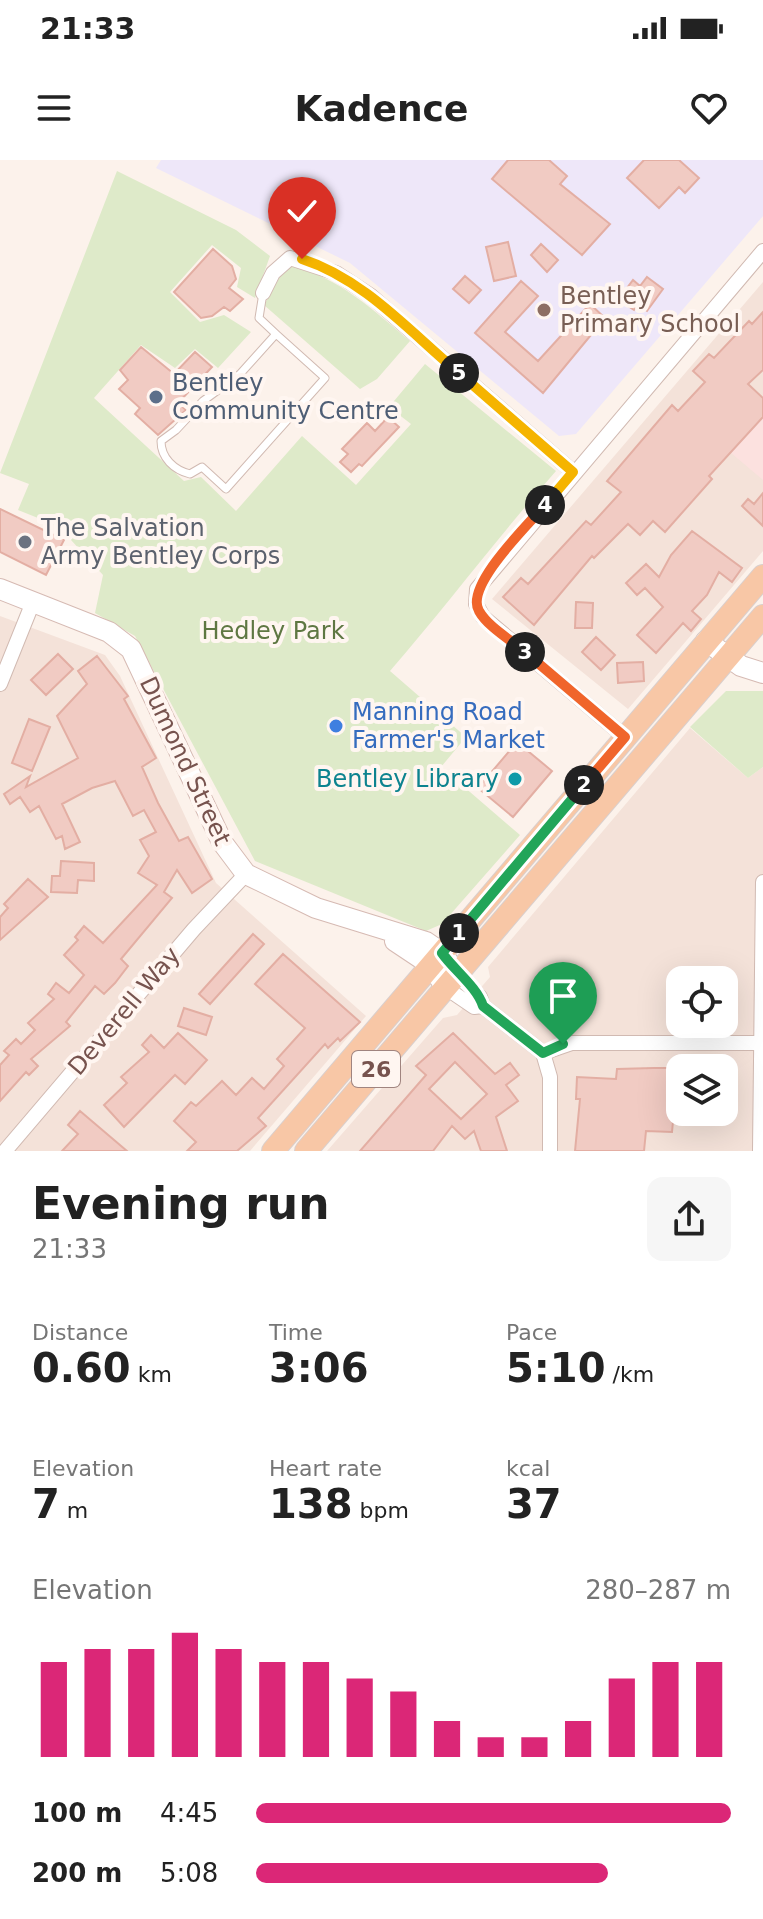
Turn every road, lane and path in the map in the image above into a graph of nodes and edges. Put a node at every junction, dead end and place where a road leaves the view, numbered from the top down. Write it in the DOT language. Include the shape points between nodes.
graph roads {
  1 [pos="763,251"];
  2 [pos="263,293"];
  3 [pos="276,334"];
  4 [pos="573,472"];
  5 [pos="763,576"];
  6 [pos="0,589"];
  7 [pos="33,602"];
  8 [pos="763,616"];
  9 [pos="712,634"];
  10 [pos="734,651"];
  11 [pos="763,663"];
  12 [pos="763,673"];
  13 [pos="0,684"];
  14 [pos="625,737"];
  15 [pos="246,874"];
  16 [pos="763,882"];
  17 [pos="436,959"];
  18 [pos="451,981"];
  19 [pos="760,1043"];
  20 [pos="543,1053"];
  21 [pos="5,1151"];
  22 [pos="273,1151"];
  23 [pos="306,1151"];
  24 [pos="550,1151"];
  25 [pos="760,1151"];
  1 -- 4 [label="street"];
  2 -- 3 [label="lane" via="259,318"];
  2 -- 4 [label="street" via="273,273 290,258 336,273 371,296"];
  3 -- 3 [label="lane" via="325,378 226,489 202,467 190,474 178,471 164,456 161,441 240,374"];
  4 -- 14 [label="street" via="485,576 476,604 483,617"];
  5 -- 9 [label="main road, 26"];
  6 -- 7 [label="street, Dumond Street"];
  7 -- 13 [label="street"];
  7 -- 15 [label="street, Dumond Street" via="109,632 131,649 222,842"];
  8 -- 10 [label="main road, 26"];
  9 -- 10 [label="street"];
  9 -- 14 [label="main road, 26"];
  10 -- 11 [label="street"];
  10 -- 12 [label="street"];
  10 -- 18 [label="main road, 26"];
  14 -- 17 [label="main road, 26"];
  15 -- 17 [label="street, Dumond Street" via="316,908 406,934"];
  15 -- 21 [label="street, Deverell Way"];
  16 -- 19 [label="street"];
  17 -- 18 [label="street, Dumond Street"];
  17 -- 22 [label="main road, 26"];
  18 -- 20 [label="street" via="474,1007 483,1006"];
  18 -- 23 [label="main road, 26"];
  19 -- 20 [label="street" via="572,1043"];
  19 -- 25 [label="street"];
  20 -- 24 [label="street" via="550,1077"];
}
